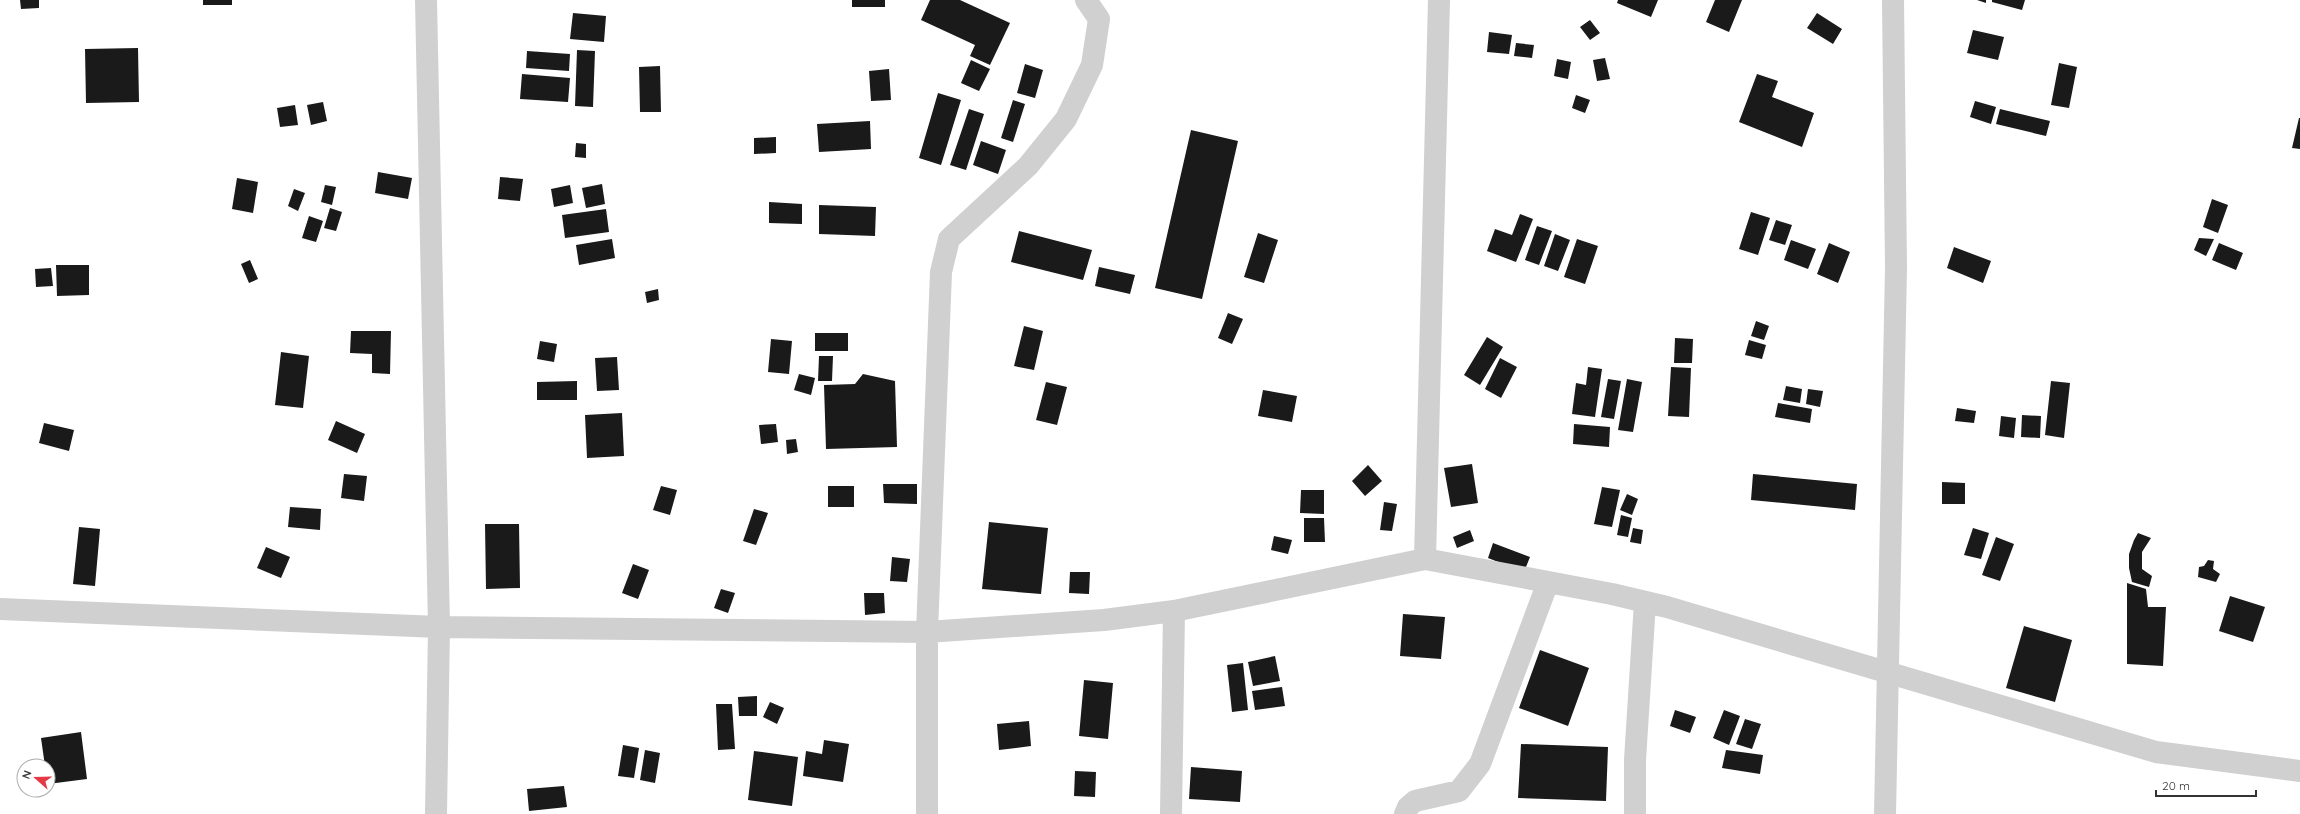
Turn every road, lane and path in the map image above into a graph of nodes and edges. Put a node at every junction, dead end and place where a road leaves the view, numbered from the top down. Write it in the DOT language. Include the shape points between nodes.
graph roads {
  1 [pos="426,0"];
  2 [pos="1086,0"];
  3 [pos="1439,0"];
  4 [pos="1893,0"];
  5 [pos="1425,559"];
  6 [pos="1548,582"];
  7 [pos="1646,602"];
  8 [pos="0,609"];
  9 [pos="1174,611"];
  10 [pos="439,626"];
  11 [pos="927,632"];
  12 [pos="1890,673"];
  13 [pos="2300,771"];
  14 [pos="436,814"];
  15 [pos="927,814"];
  16 [pos="1171,814"];
  17 [pos="1405,814"];
  18 [pos="1635,814"];
  19 [pos="1885,814"];
  1 -- 10 [label="street"];
  2 -- 11 [label="street" via="1099,19 1092,66 1066,119 1028,166 949,239 941,272"];
  3 -- 5 [label="street"];
  4 -- 12 [label="street" via="1896,268"];
  5 -- 6 [label="street"];
  5 -- 9 [label="street"];
  6 -- 7 [label="street"];
  6 -- 17 [label="street" via="1480,764 1459,791 1415,801"];
  7 -- 12 [label="street"];
  7 -- 18 [label="street" via="1634,760"];
  8 -- 10 [label="street"];
  9 -- 11 [label="street" via="1104,620"];
  9 -- 16 [label="street"];
  10 -- 11 [label="street"];
  10 -- 14 [label="street"];
  11 -- 15 [label="street"];
  12 -- 13 [label="street" via="2156,752"];
  12 -- 19 [label="street"];
}
